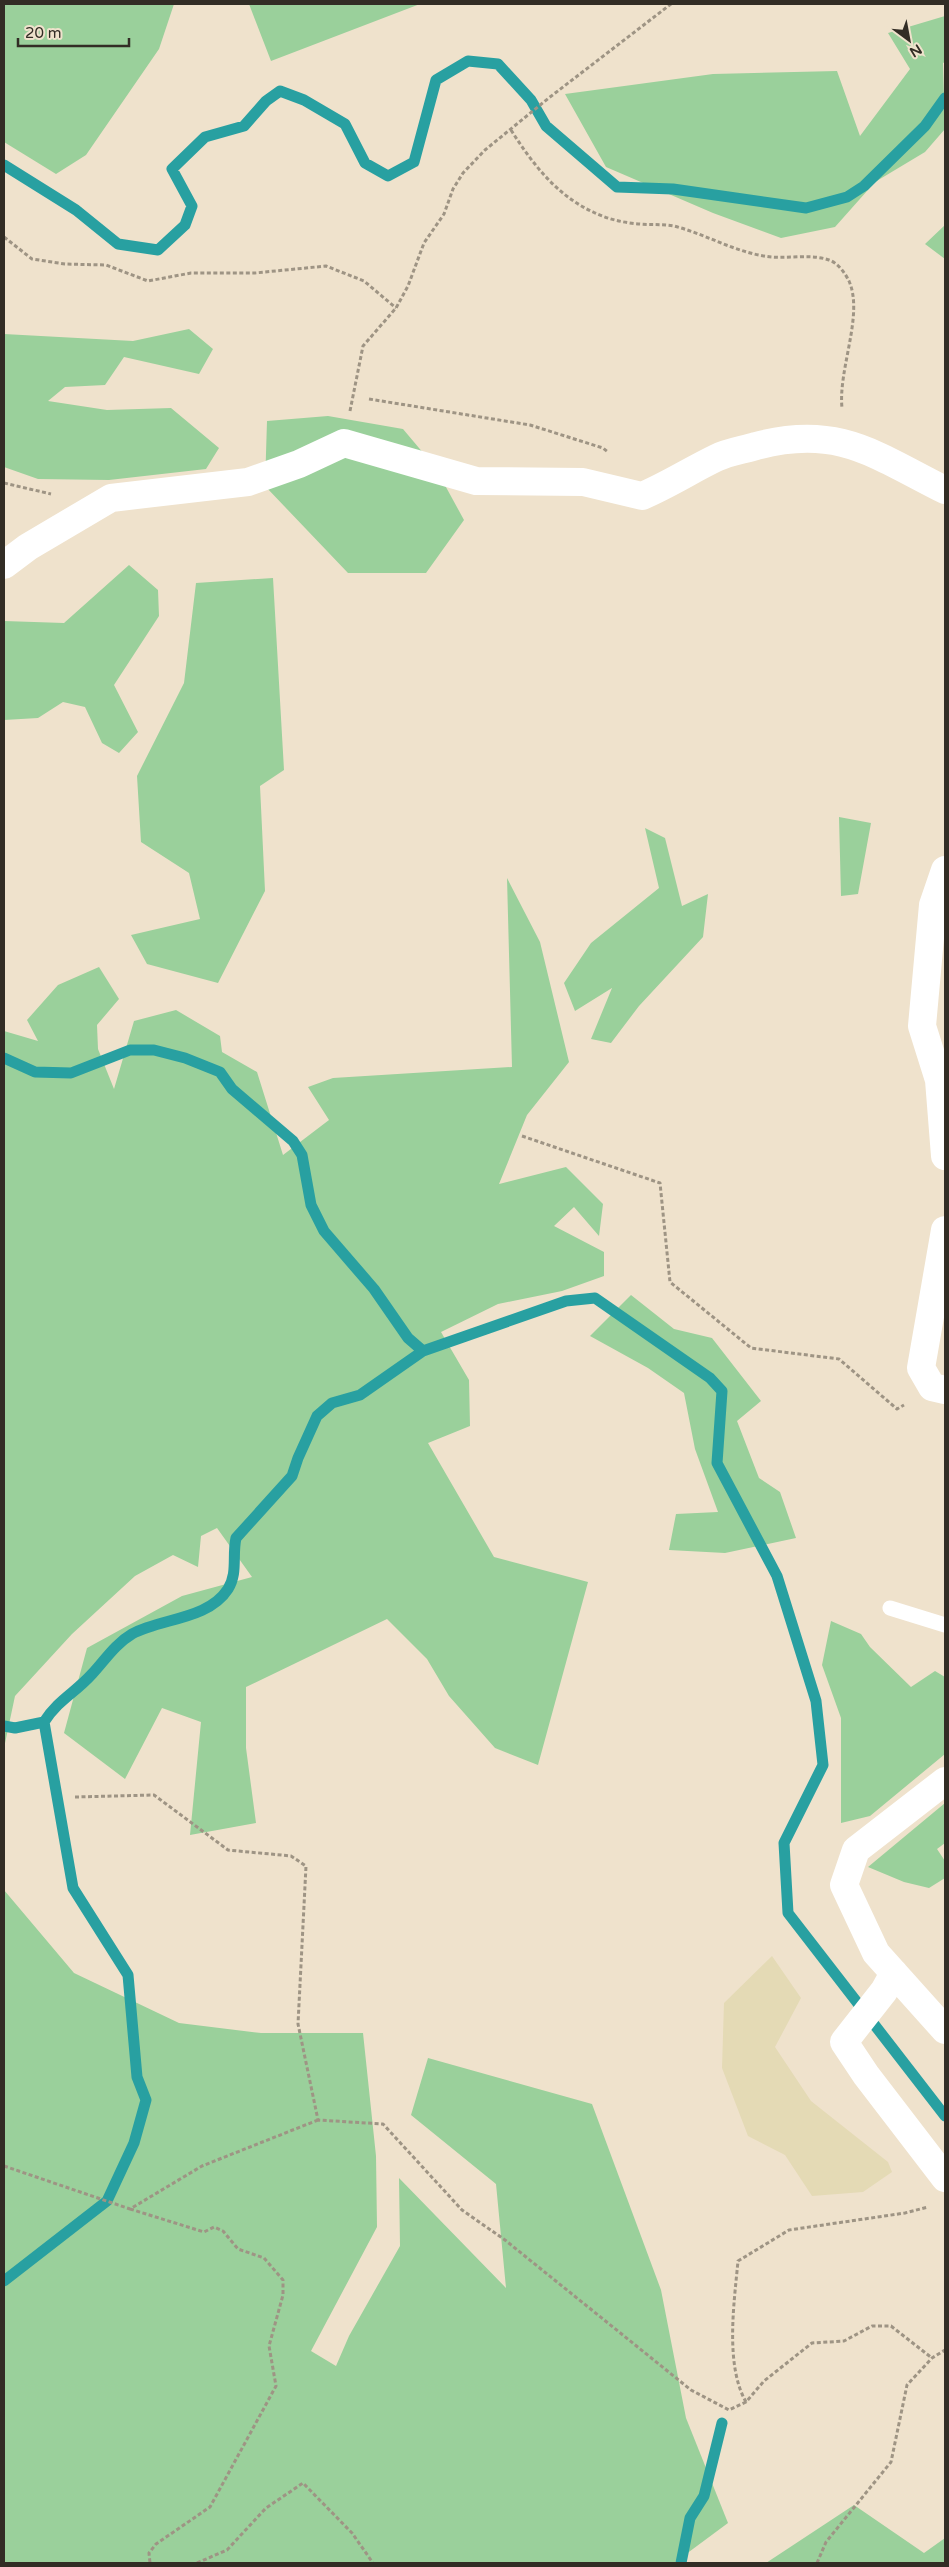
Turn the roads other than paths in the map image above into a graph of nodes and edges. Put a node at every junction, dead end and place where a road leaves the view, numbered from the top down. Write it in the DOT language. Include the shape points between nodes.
graph roads {
  1 [pos="945,490"];
  2 [pos="4,565"];
  3 [pos="945,870"];
  4 [pos="945,1156"];
  5 [pos="945,1230"];
  6 [pos="938,1389"];
  7 [pos="890,1608"];
  8 [pos="945,1625"];
  9 [pos="945,1781"];
  10 [pos="894,1973"];
  11 [pos="945,2030"];
  12 [pos="945,2178"];
  1 -- 2 [label="street" via="853,445 810,437 778,440 718,457 642,496 583,482 476,481 344,443 299,464 248,482 111,498 28,547"];
  3 -- 4 [label="street" via="933,905 922,1026 939,1080"];
  5 -- 6 [label="street" via="921,1368"];
  7 -- 8 [label="lane"];
  9 -- 10 [label="street" via="856,1850 844,1885 876,1953"];
  10 -- 11 [label="street"];
  10 -- 12 [label="street" via="844,2042"];
}
